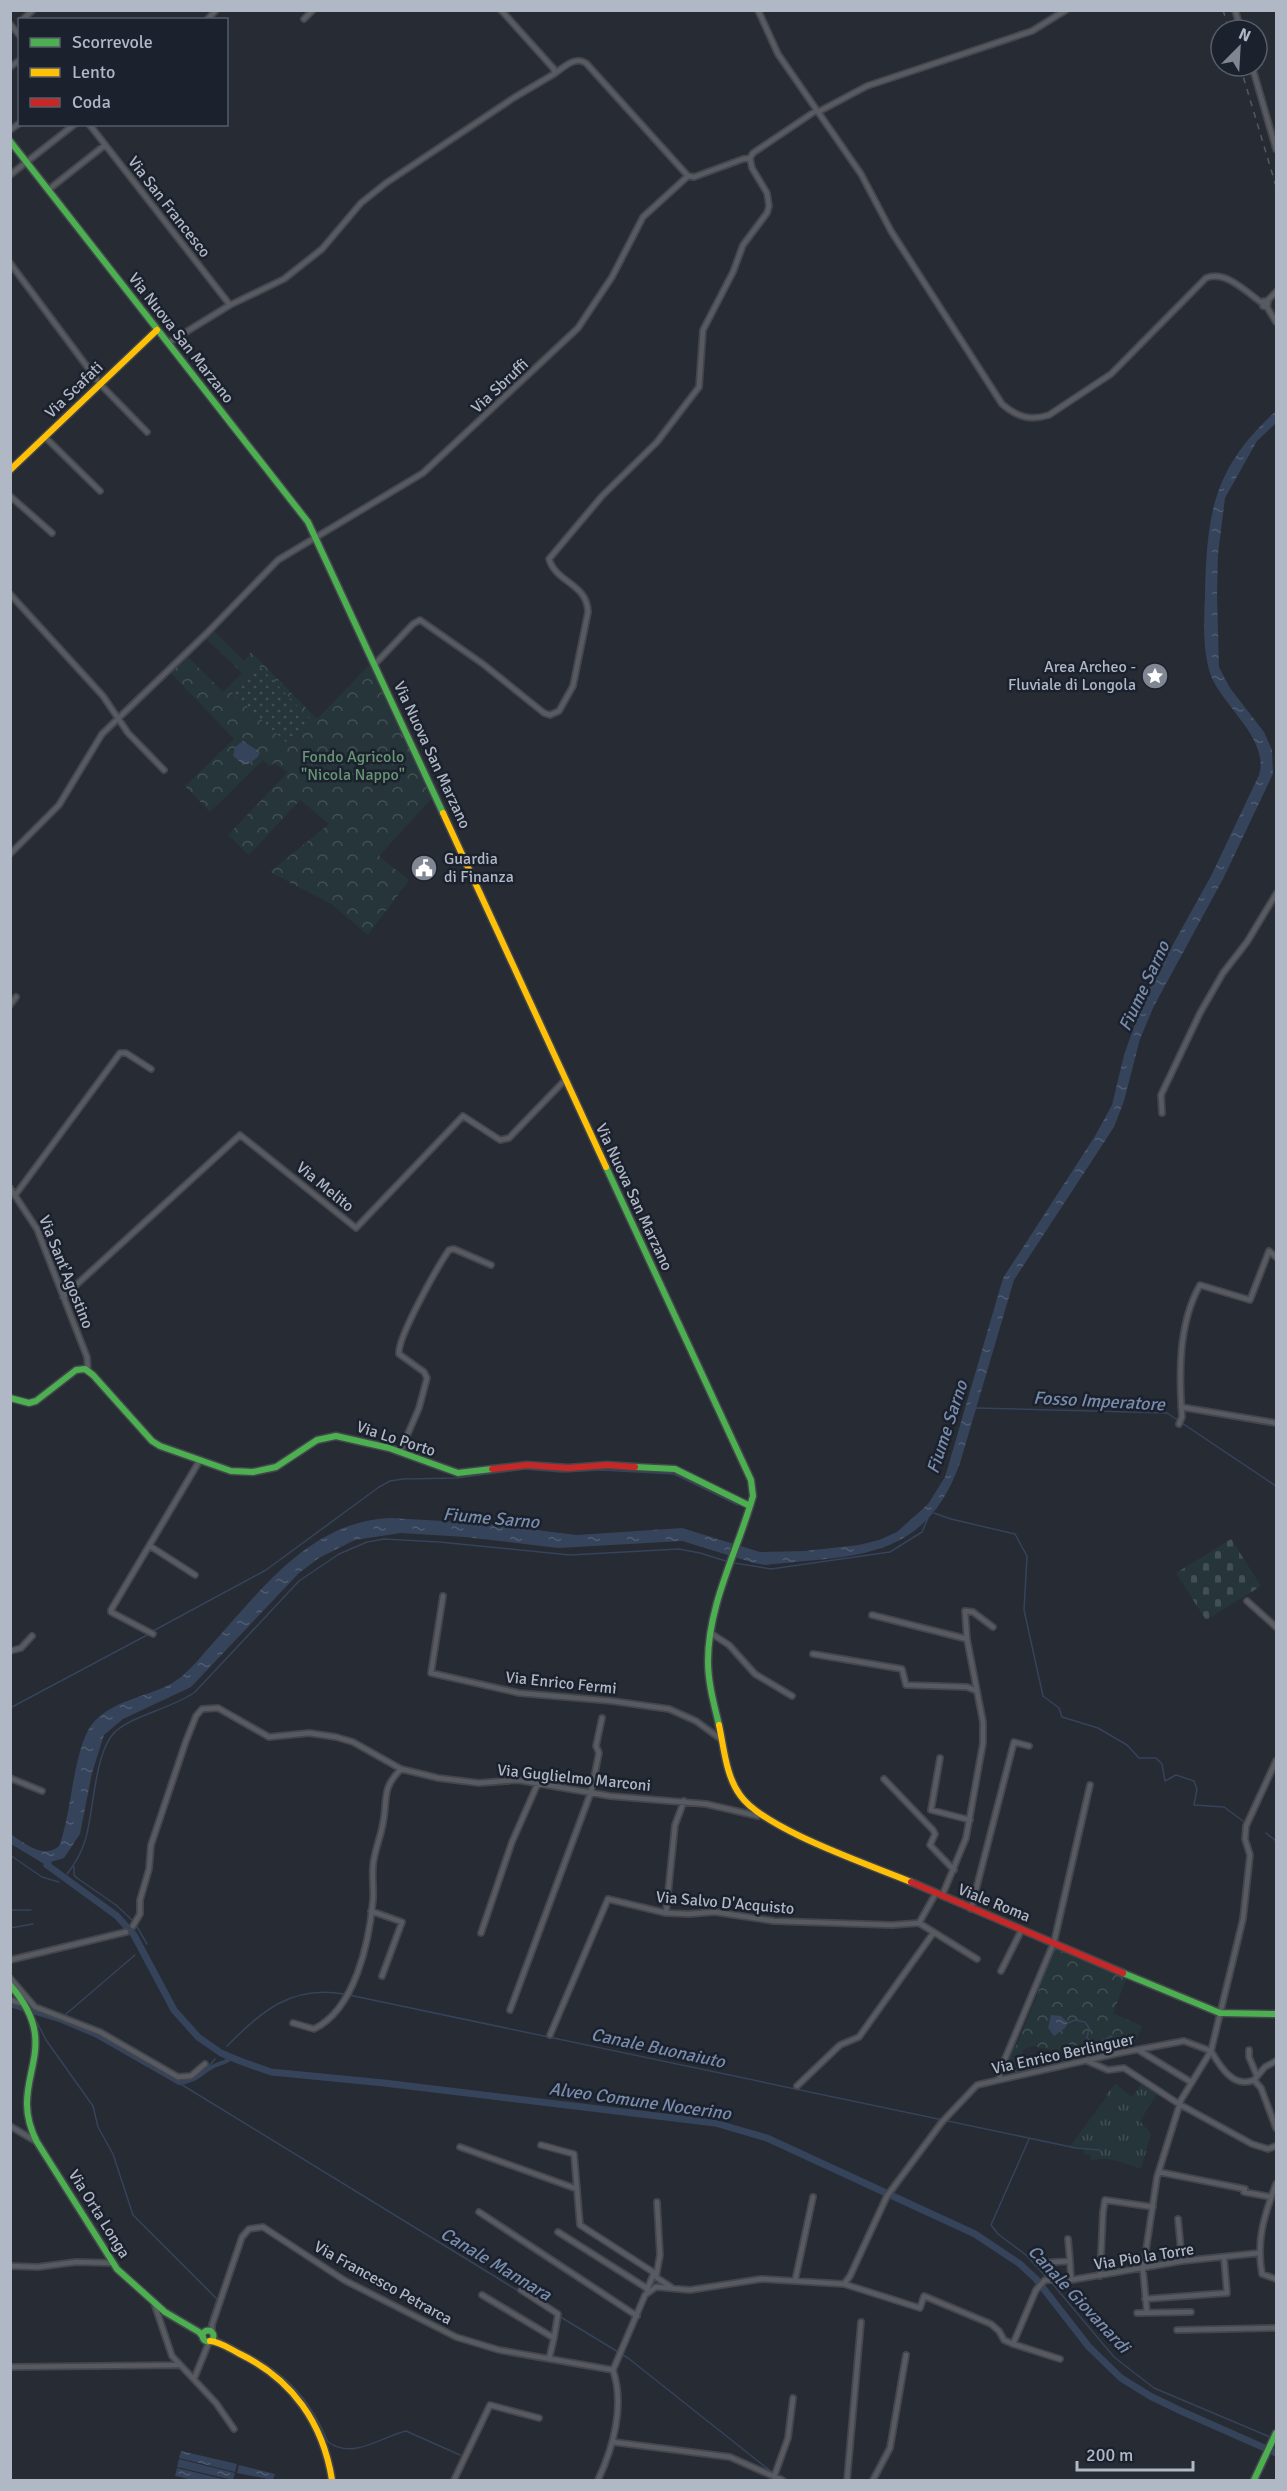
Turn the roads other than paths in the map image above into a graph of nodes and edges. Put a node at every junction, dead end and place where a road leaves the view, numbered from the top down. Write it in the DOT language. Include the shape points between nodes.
graph roads {
  1 [pos="313,10"];
  2 [pos="501,10"];
  3 [pos="758,10"];
  4 [pos="1066,10"];
  5 [pos="304,19"];
  6 [pos="554,74"];
  7 [pos="1255,78"];
  8 [pos="817,111"];
  9 [pos="72,126"];
  10 [pos="90,126"];
  11 [pos="10,141"];
  12 [pos="105,145"];
  13 [pos="1276,149"];
  14 [pos="750,158"];
  15 [pos="27,162"];
  16 [pos="10,175"];
  17 [pos="688,177"];
  18 [pos="48,190"];
  19 [pos="10,263"];
  20 [pos="1276,292"];
  21 [pos="1266,304"];
  22 [pos="230,305"];
  23 [pos="1276,322"];
  24 [pos="157,330"];
  25 [pos="168,343"];
  26 [pos="100,384"];
  27 [pos="147,432"];
  28 [pos="45,437"];
  29 [pos="10,470"];
  30 [pos="100,491"];
  31 [pos="10,496"];
  32 [pos="52,533"];
  33 [pos="316,537"];
  34 [pos="10,594"];
  35 [pos="375,664"];
  36 [pos="118,717"];
  37 [pos="164,770"];
  38 [pos="10,854"];
  39 [pos="1276,894"];
  40 [pos="16,997"];
  41 [pos="10,1005"];
  42 [pos="151,1069"];
  43 [pos="566,1079"];
  44 [pos="1162,1113"];
  45 [pos="10,1188"];
  46 [pos="16,1194"];
  47 [pos="1276,1257"];
  48 [pos="491,1265"];
  49 [pos="63,1297"];
  50 [pos="88,1371"];
  51 [pos="10,1398"];
  52 [pos="1181,1407"];
  53 [pos="1180,1422"];
  54 [pos="1276,1423"];
  55 [pos="400,1452"];
  56 [pos="200,1460"];
  57 [pos="750,1506"];
  58 [pos="150,1546"];
  59 [pos="195,1575"];
  60 [pos="443,1596"];
  61 [pos="1247,1601"];
  62 [pos="872,1615"];
  63 [pos="993,1627"];
  64 [pos="1276,1627"];
  65 [pos="151,1632"];
  66 [pos="712,1634"];
  67 [pos="32,1635"];
  68 [pos="967,1639"];
  69 [pos="10,1652"];
  70 [pos="813,1654"];
  71 [pos="977,1691"];
  72 [pos="792,1696"];
  73 [pos="602,1718"];
  74 [pos="722,1740"];
  75 [pos="1029,1746"];
  76 [pos="940,1758"];
  77 [pos="1276,1761"];
  78 [pos="401,1768"];
  79 [pos="10,1778"];
  80 [pos="884,1779"];
  81 [pos="538,1783"];
  82 [pos="1090,1785"];
  83 [pos="42,1791"];
  84 [pos="591,1792"];
  85 [pos="684,1801"];
  86 [pos="758,1816"];
  87 [pos="970,1820"];
  88 [pos="954,1870"];
  89 [pos="939,1895"];
  90 [pos="970,1908"];
  91 [pos="371,1911"];
  92 [pos="666,1913"];
  93 [pos="919,1923"];
  94 [pos="133,1926"];
  95 [pos="1022,1929"];
  96 [pos="126,1932"];
  97 [pos="934,1932"];
  98 [pos="481,1933"];
  99 [pos="1054,1942"];
  100 [pos="977,1959"];
  101 [pos="10,1960"];
  102 [pos="1001,1971"];
  103 [pos="382,1976"];
  104 [pos="10,1978"];
  105 [pos="10,1985"];
  106 [pos="10,2000"];
  107 [pos="24,2004"];
  108 [pos="510,2010"];
  109 [pos="1220,2013"];
  110 [pos="1276,2014"];
  111 [pos="292,2024"];
  112 [pos="550,2035"];
  113 [pos="1139,2050"];
  114 [pos="1249,2050"];
  115 [pos="1211,2051"];
  116 [pos="1085,2060"];
  117 [pos="1276,2061"];
  118 [pos="205,2064"];
  119 [pos="1255,2078"];
  120 [pos="1000,2079"];
  121 [pos="1191,2082"];
  122 [pos="797,2086"];
  123 [pos="1179,2104"];
  124 [pos="29,2125"];
  125 [pos="10,2126"];
  126 [pos="1276,2128"];
  127 [pos="24,2134"];
  128 [pos="37,2142"];
  129 [pos="541,2145"];
  130 [pos="1276,2146"];
  131 [pos="460,2147"];
  132 [pos="1159,2172"];
  133 [pos="1276,2184"];
  134 [pos="577,2189"];
  135 [pos="813,2197"];
  136 [pos="1271,2197"];
  137 [pos="657,2202"];
  138 [pos="1153,2207"];
  139 [pos="479,2212"];
  140 [pos="1178,2219"];
  141 [pos="558,2232"];
  142 [pos="1068,2239"];
  143 [pos="1259,2253"];
  144 [pos="1224,2258"];
  145 [pos="1070,2261"];
  146 [pos="1182,2261"];
  147 [pos="113,2263"];
  148 [pos="1041,2263"];
  149 [pos="10,2266"];
  150 [pos="1143,2270"];
  151 [pos="654,2276"];
  152 [pos="1100,2276"];
  153 [pos="1276,2279"];
  154 [pos="1071,2280"];
  155 [pos="795,2281"];
  156 [pos="844,2284"];
  157 [pos="648,2289"];
  158 [pos="521,2290"];
  159 [pos="676,2290"];
  160 [pos="482,2295"];
  161 [pos="645,2295"];
  162 [pos="1145,2299"];
  163 [pos="154,2303"];
  164 [pos="1191,2312"];
  165 [pos="1137,2313"];
  166 [pos="1147,2313"];
  167 [pos="637,2316"];
  168 [pos="861,2322"];
  169 [pos="1276,2328"];
  170 [pos="1177,2330"];
  171 [pos="208,2336"];
  172 [pos="554,2338"];
  173 [pos="1013,2344"];
  174 [pos="906,2355"];
  175 [pos="549,2359"];
  176 [pos="1060,2359"];
  177 [pos="179,2365"];
  178 [pos="10,2367"];
  179 [pos="613,2370"];
  180 [pos="194,2379"];
  181 [pos="793,2398"];
  182 [pos="538,2418"];
  183 [pos="234,2429"];
  184 [pos="1276,2435"];
  185 [pos="613,2442"];
  186 [pos="775,2475"];
  187 [pos="332,2481"];
  188 [pos="454,2481"];
  189 [pos="597,2481"];
  190 [pos="782,2481"];
  191 [pos="847,2481"];
  192 [pos="873,2481"];
  193 [pos="1254,2481"];
  1 -- 5 [label="street"];
  2 -- 6 [label="street" via="554,69"];
  3 -- 8 [label="street" via="778,54"];
  4 -- 8 [label="street" via="1032,31 867,86"];
  6 -- 17 [label="street" via="575,61 586,63"];
  6 -- 22 [label="street" via="386,183 361,203 322,249 284,279"];
  7 -- 13 [label="street"];
  8 -- 14 [label="street"];
  8 -- 21 [label="street" via="861,174 946,320 1002,404 1013,413 1026,418 1049,415 1111,374 1206,278 1225,277"];
  9 -- 15 [label="street"];
  10 -- 12 [label="street, Via San Francesco"];
  11 -- 15 [label="street, Via Nuova San Marzano"];
  12 -- 18 [label="street"];
  12 -- 22 [label="street, Via San Francesco"];
  14 -- 17 [label="street"];
  14 -- 35 [label="street" via="769,206 743,245 734,272 703,330 699,387 657,442 602,495 549,559 551,566 588,602 573,686 559,711 544,713 476,658 420,620"];
  15 -- 16 [label="street"];
  15 -- 18 [label="street, Via Nuova San Marzano"];
  17 -- 33 [label="street, Via Sbruffi" via="647,212 612,277 570,336 423,473"];
  18 -- 24 [label="street, Via Nuova San Marzano"];
  19 -- 26 [label="street"];
  20 -- 21 [label="street"];
  21 -- 23 [label="street"];
  22 -- 25 [label="street"];
  24 -- 25 [label="street, Via Nuova San Marzano"];
  24 -- 26 [label="street, Via Scafati"];
  25 -- 33 [label="street, Via Nuova San Marzano" via="291,499"];
  26 -- 27 [label="street"];
  26 -- 28 [label="street, Via Scafati"];
  28 -- 29 [label="street, Via Scafati"];
  28 -- 30 [label="street"];
  31 -- 32 [label="street"];
  33 -- 35 [label="street, Via Nuova San Marzano"];
  33 -- 36 [label="street, Via Sbruffi" via="278,560"];
  34 -- 36 [label="street"];
  35 -- 43 [label="street, Via Nuova San Marzano"];
  36 -- 37 [label="street"];
  36 -- 38 [label="street, Via Sbruffi" via="97,740 59,805"];
  39 -- 44 [label="street" via="1200,1013 1161,1095"];
  40 -- 41 [label="street"];
  42 -- 46 [label="street" via="120,1053"];
  43 -- 49 [label="street, Via Melito" via="509,1138 500,1140 463,1116 356,1228 240,1134"];
  43 -- 57 [label="street, Via Nuova San Marzano" via="751,1480"];
  45 -- 46 [label="street, Via Sant'Agostino"];
  46 -- 49 [label="street, Via Sant'Agostino" via="37,1229"];
  47 -- 52 [label="street" via="1269,1251 1250,1300 1200,1285 1189,1309 1181,1361"];
  48 -- 55 [label="street" via="449,1250 399,1345 399,1354 427,1378"];
  49 -- 50 [label="street, Via Sant'Agostino" via="87,1357"];
  50 -- 51 [label="street" via="75,1370 36,1401"];
  50 -- 56 [label="street, Via Lo Porto" via="152,1441"];
  52 -- 53 [label="street"];
  52 -- 54 [label="street"];
  55 -- 56 [label="street, Via Lo Porto" via="348,1437 330,1436 266,1470 240,1473"];
  55 -- 57 [label="street, Via Lo Porto" via="458,1473 527,1465 675,1469"];
  56 -- 58 [label="street"];
  57 -- 66 [label="street, Via Nuova San Marzano"];
  58 -- 59 [label="street"];
  58 -- 65 [label="street" via="111,1612"];
  60 -- 74 [label="street, Via Enrico Fermi" via="431,1673 519,1693 669,1709 696,1721"];
  61 -- 64 [label="street"];
  62 -- 68 [label="street"];
  63 -- 68 [label="street" via="973,1612 964,1611"];
  66 -- 72 [label="street" via="729,1645 755,1674"];
  66 -- 74 [label="street, Via Nuova San Marzano" via="708,1659"];
  67 -- 69 [label="street" via="21,1648"];
  68 -- 71 [label="street"];
  70 -- 71 [label="street" via="902,1670 906,1685 967,1687"];
  71 -- 87 [label="street" via="984,1733"];
  73 -- 84 [label="street"];
  74 -- 86 [label="street, Via Nuova San Marzano" via="730,1778 745,1804"];
  75 -- 90 [label="street" via="1014,1742"];
  76 -- 87 [label="street" via="932,1810"];
  77 -- 109 [label="street" via="1246,1826 1250,1855 1243,1919"];
  78 -- 81 [label="street, Via Guglielmo Marconi" via="458,1782"];
  78 -- 91 [label="street" via="386,1789 374,1859"];
  78 -- 94 [label="street, Via Guglielmo Marconi" via="353,1742 309,1733 269,1737 218,1708 202,1709 186,1741 151,1845 140,1914"];
  79 -- 83 [label="street"];
  80 -- 88 [label="street" via="933,1830 930,1845"];
  81 -- 84 [label="street, Via Guglielmo Marconi"];
  81 -- 98 [label="street" via="512,1842"];
  82 -- 99 [label="street"];
  84 -- 85 [label="street, Via Guglielmo Marconi"];
  84 -- 108 [label="street"];
  85 -- 86 [label="street, Via Guglielmo Marconi"];
  85 -- 92 [label="street" via="675,1825"];
  86 -- 89 [label="street, Viale Roma"];
  87 -- 88 [label="street"];
  88 -- 89 [label="street"];
  89 -- 90 [label="street, Viale Roma"];
  89 -- 93 [label="street"];
  90 -- 95 [label="street, Viale Roma"];
  91 -- 103 [label="street" via="402,1922"];
  91 -- 111 [label="street" via="363,1954 336,2013 314,2029"];
  92 -- 93 [label="street, Via Salvo D'Acquisto" via="715,1912 774,1921"];
  92 -- 112 [label="street, Via Salvo D'Acquisto" via="608,1899"];
  93 -- 97 [label="street"];
  95 -- 99 [label="street, Viale Roma"];
  95 -- 102 [label="street"];
  96 -- 101 [label="street"];
  97 -- 100 [label="street"];
  97 -- 122 [label="street" via="859,2037 840,2045"];
  99 -- 109 [label="street, Viale Roma"];
  99 -- 120 [label="street" via="999,2073"];
  104 -- 118 [label="street" via="35,2007 100,2032 178,2077 191,2076"];
  105 -- 107 [label="street"];
  106 -- 107 [label="street"];
  107 -- 124 [label="street" via="32,2015 38,2041 26,2094"];
  109 -- 110 [label="street"];
  109 -- 115 [label="street"];
  113 -- 115 [label="street, Via Enrico Berlinguer" via="1184,2042"];
  113 -- 116 [label="street, Via Enrico Berlinguer"];
  113 -- 121 [label="street"];
  114 -- 119 [label="street"];
  115 -- 119 [label="street" via="1231,2077 1249,2082"];
  115 -- 121 [label="street"];
  116 -- 120 [label="street, Via Enrico Berlinguer"];
  116 -- 123 [label="street" via="1108,2070 1124,2068"];
  117 -- 119 [label="street"];
  119 -- 126 [label="street"];
  120 -- 156 [label="street, Via Enrico Berlinguer" via="972,2089 943,2120 887,2196"];
  121 -- 123 [label="street"];
  123 -- 130 [label="street" via="1260,2148"];
  123 -- 132 [label="street"];
  124 -- 127 [label="street"];
  124 -- 128 [label="street"];
  125 -- 127 [label="street, Via Orta Longa"];
  127 -- 128 [label="street, Via Orta Longa"];
  128 -- 147 [label="street, Via Orta Longa"];
  129 -- 134 [label="street" via="574,2154"];
  131 -- 134 [label="street"];
  132 -- 136 [label="street"];
  132 -- 138 [label="street"];
  133 -- 136 [label="street"];
  134 -- 151 [label="street" via="580,2225"];
  135 -- 155 [label="street"];
  136 -- 143 [label="street"];
  137 -- 151 [label="street" via="660,2255"];
  138 -- 150 [label="street"];
  138 -- 152 [label="street" via="1106,2200"];
  139 -- 167 [label="street"];
  140 -- 146 [label="street"];
  141 -- 157 [label="street"];
  142 -- 145 [label="street"];
  143 -- 144 [label="street, Via Pio la Torre"];
  143 -- 153 [label="street" via="1262,2274"];
  144 -- 146 [label="street, Via Pio la Torre"];
  144 -- 162 [label="street" via="1227,2293"];
  145 -- 148 [label="street"];
  145 -- 154 [label="street"];
  146 -- 150 [label="street, Via Pio la Torre"];
  147 -- 149 [label="street"];
  147 -- 163 [label="street, Via Orta Longa"];
  150 -- 152 [label="street, Via Pio la Torre"];
  150 -- 162 [label="street"];
  151 -- 157 [label="street"];
  151 -- 159 [label="street"];
  152 -- 154 [label="street, Via Pio la Torre"];
  154 -- 173 [label="street, Via Pio la Torre" via="1045,2280 1038,2287"];
  155 -- 156 [label="street"];
  155 -- 159 [label="street" via="747,2280"];
  156 -- 173 [label="street" via="920,2308 924,2296 991,2324 1004,2340"];
  157 -- 161 [label="street"];
  158 -- 172 [label="street" via="558,2316"];
  159 -- 161 [label="street" via="656,2287"];
  160 -- 172 [label="street"];
  161 -- 167 [label="street"];
  162 -- 166 [label="street"];
  163 -- 171 [label="street, Via Orta Longa"];
  163 -- 177 [label="street" via="172,2356"];
  164 -- 166 [label="street"];
  165 -- 166 [label="street"];
  167 -- 179 [label="street"];
  168 -- 191 [label="street"];
  169 -- 170 [label="street"];
  171 -- 175 [label="street, Via Francesco Petrarca" via="242,2237 249,2229 263,2227 338,2276 446,2332 499,2350"];
  171 -- 180 [label="street"];
  171 -- 187 [label="street, Via Orta Longa" via="262,2365 301,2402 317,2424 329,2457"];
  172 -- 175 [label="street"];
  173 -- 176 [label="street"];
  174 -- 192 [label="street" via="890,2448"];
  175 -- 179 [label="street, Via Francesco Petrarca"];
  177 -- 178 [label="street"];
  177 -- 180 [label="street"];
  179 -- 185 [label="street" via="619,2389"];
  180 -- 183 [label="street"];
  181 -- 186 [label="street" via="788,2438"];
  182 -- 188 [label="street" via="490,2405"];
  184 -- 193 [label="street"];
  185 -- 186 [label="street" via="730,2457"];
  185 -- 189 [label="street"];
  186 -- 190 [label="street"];
}
